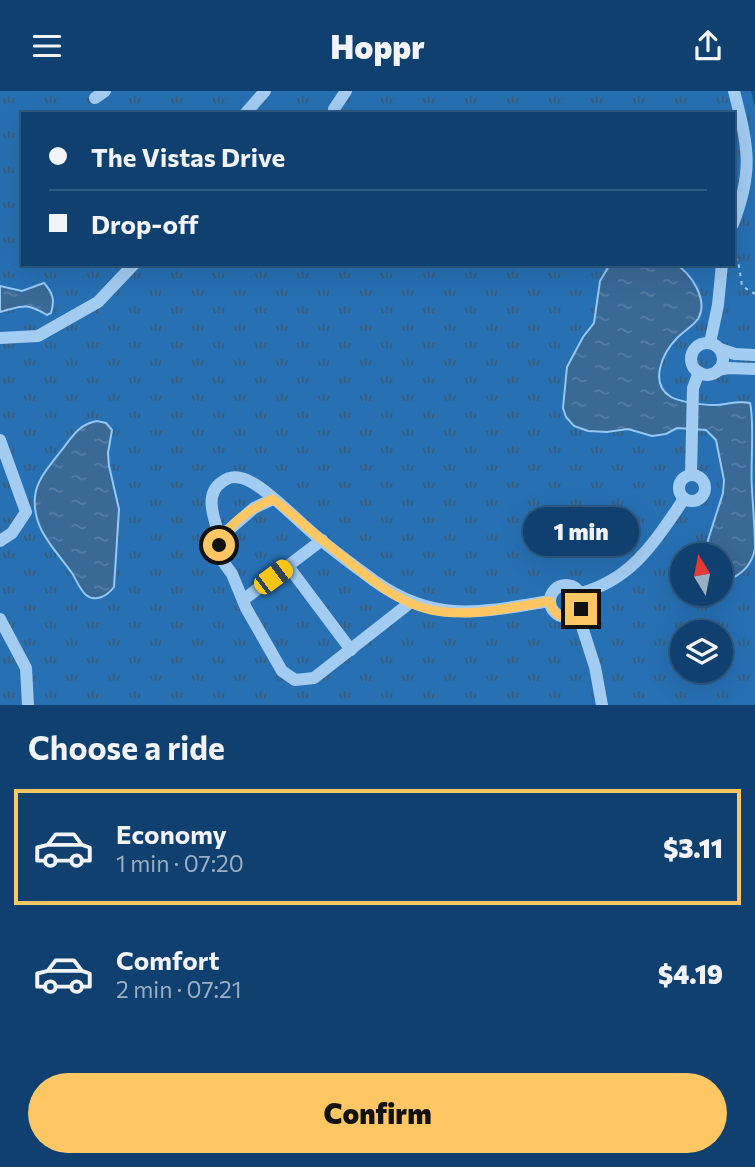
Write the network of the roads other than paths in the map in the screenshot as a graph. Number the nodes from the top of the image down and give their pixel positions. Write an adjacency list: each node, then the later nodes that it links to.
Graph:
1 (265, 91): 5 (street)
2 (346, 91): 4 (street)
3 (734, 91): 6 (street)
4 (334, 109)
5 (247, 112)
6 (735, 219)
7 (132, 266): 9 (street)
8 (722, 266): 10 (street)
9 (0, 338)
10 (715, 346): 11 (street); 12 (street); 13 (street)
11 (754, 362): 12 (street)
12 (718, 370): 13 (street)
13 (698, 372): 15 (street)
14 (0, 440): 19 (street)
15 (691, 474): 17 (street); 17 (street)
16 (272, 499): 18 (street); 20 (street); 20 (street)
17 (684, 499): 22 (street)
18 (322, 540): 21 (street); 25 (street)
19 (0, 541)
20 (221, 541): 23 (street)
21 (288, 566): 23 (street); 28 (street)
22 (580, 593): 24 (street); 26 (street)
23 (243, 600): 28 (street)
24 (550, 601): 25 (street); 26 (street)
25 (411, 602): 28 (street)
26 (578, 614): 30 (street)
27 (0, 619): 29 (street)
28 (351, 650)
29 (28, 705)
30 (602, 705)

